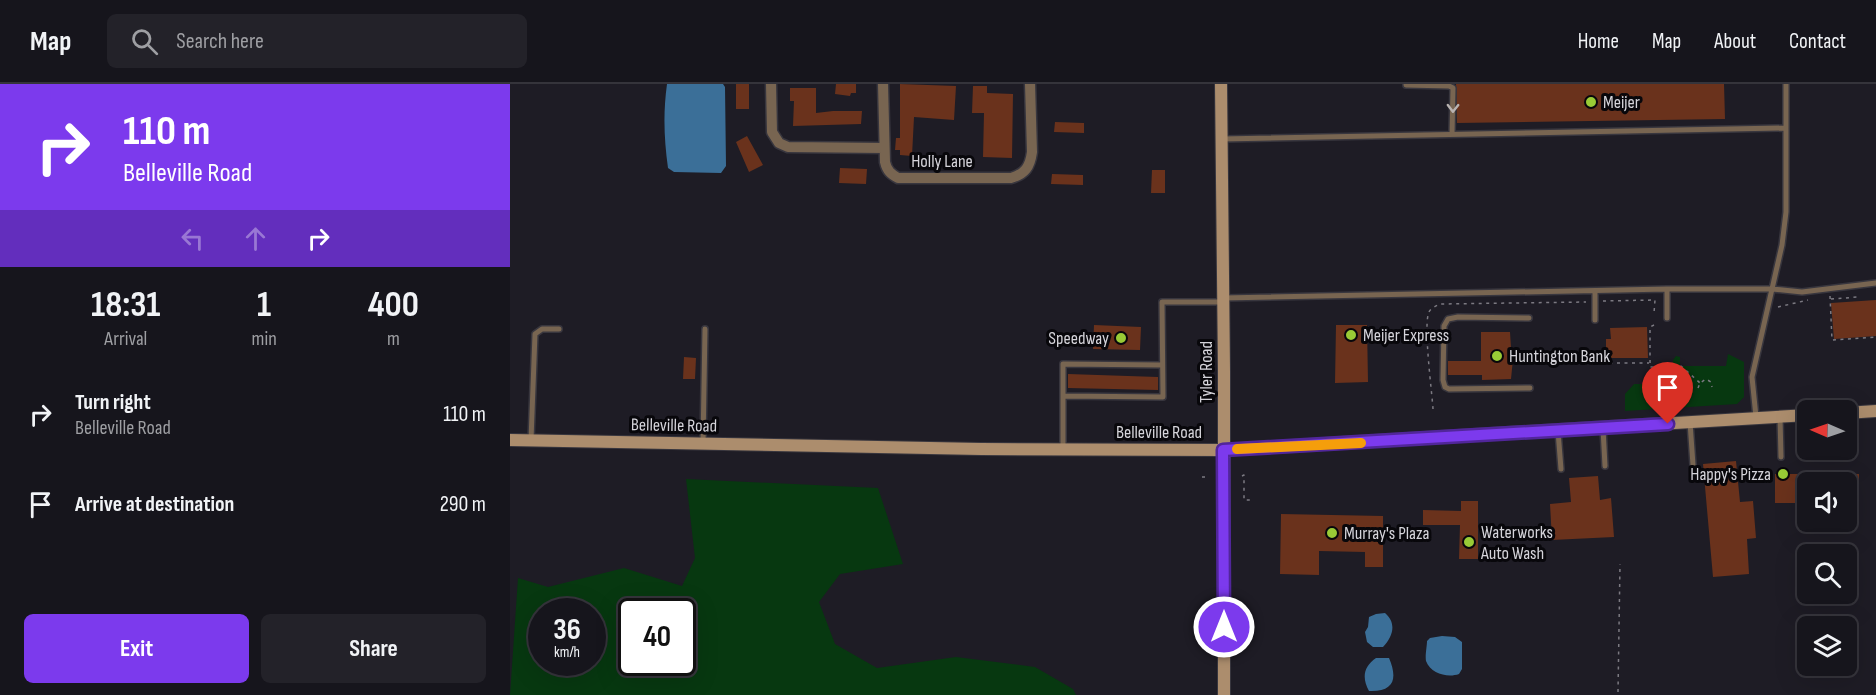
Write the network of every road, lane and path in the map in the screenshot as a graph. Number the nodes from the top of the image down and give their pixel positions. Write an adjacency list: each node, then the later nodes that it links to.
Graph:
1 (771, 84): 10 (street, Holly Lane)
2 (883, 84): 10 (street)
3 (1030, 84): 10 (street, Holly Lane)
4 (1221, 84): 9 (main road, Tyler Road)
5 (1786, 84): 7 (lane)
6 (1406, 85): 8 (lane, one-way to 8)
7 (1786, 128): 8 (lane); 13 (lane)
8 (1452, 134): 9 (lane)
9 (1222, 139): 18 (main road, Tyler Road)
10 (884, 148)
11 (1876, 283): 13 (lane)
12 (1667, 289): 13 (lane); 14 (lane); 24 (lane)
13 (1772, 289): 44 (lane)
14 (1595, 291): 18 (lane); 25 (lane)
15 (1830, 294): 17 (path)
16 (1858, 297): 17 (path)
17 (1830, 299): 29 (path)
18 (1223, 300): 32 (lane); 52 (main road, Tyler Road)
19 (1656, 300): 22 (path)
20 (1808, 300): 21 (path)
21 (1779, 307)
22 (1654, 313)
23 (1529, 318): 37 (lane)
24 (1667, 318)
25 (1595, 320)
26 (1654, 325): 31 (path)
27 (559, 329): 49 (lane)
28 (705, 329): 50 (lane)
29 (1876, 337)
30 (1602, 363): 31 (path)
31 (1650, 363): 34 (path)
32 (1162, 365): 39 (lane); 39 (lane)
33 (1673, 366): 35 (path)
34 (1661, 367)
35 (1700, 382): 36 (path); 38 (path)
36 (1712, 387)
37 (1530, 388)
38 (1698, 388)
39 (1063, 396): 51 (lane)
40 (1876, 411): 41 (main road)
41 (1857, 412)
42 (1797, 416): 43 (main road, Belleville Road)
43 (1780, 417): 44 (main road, Belleville Road); 53 (lane)
44 (1756, 418): 45 (main road, Belleville Road)
45 (1690, 422): 46 (main road, Belleville Road); 54 (lane)
46 (1603, 428): 47 (main road, Belleville Road); 55 (lane)
47 (1558, 431): 52 (main road, Belleville Road); 56 (lane)
48 (510, 440): 49 (main road, Belleville Road)
49 (531, 440): 50 (main road, Belleville Road)
50 (703, 444): 51 (main road, Belleville Road)
51 (1063, 449): 52 (main road, Belleville Road)
52 (1223, 450): 63 (main road, Tyler Road)
53 (1781, 457)
54 (1693, 465)
55 (1605, 466)
56 (1561, 469)
57 (1242, 476): 60 (path)
58 (1202, 477): 59 (path)
59 (1209, 477)
60 (1251, 501)
61 (1620, 564): 62 (path)
62 (1618, 692)
63 (1224, 695)

